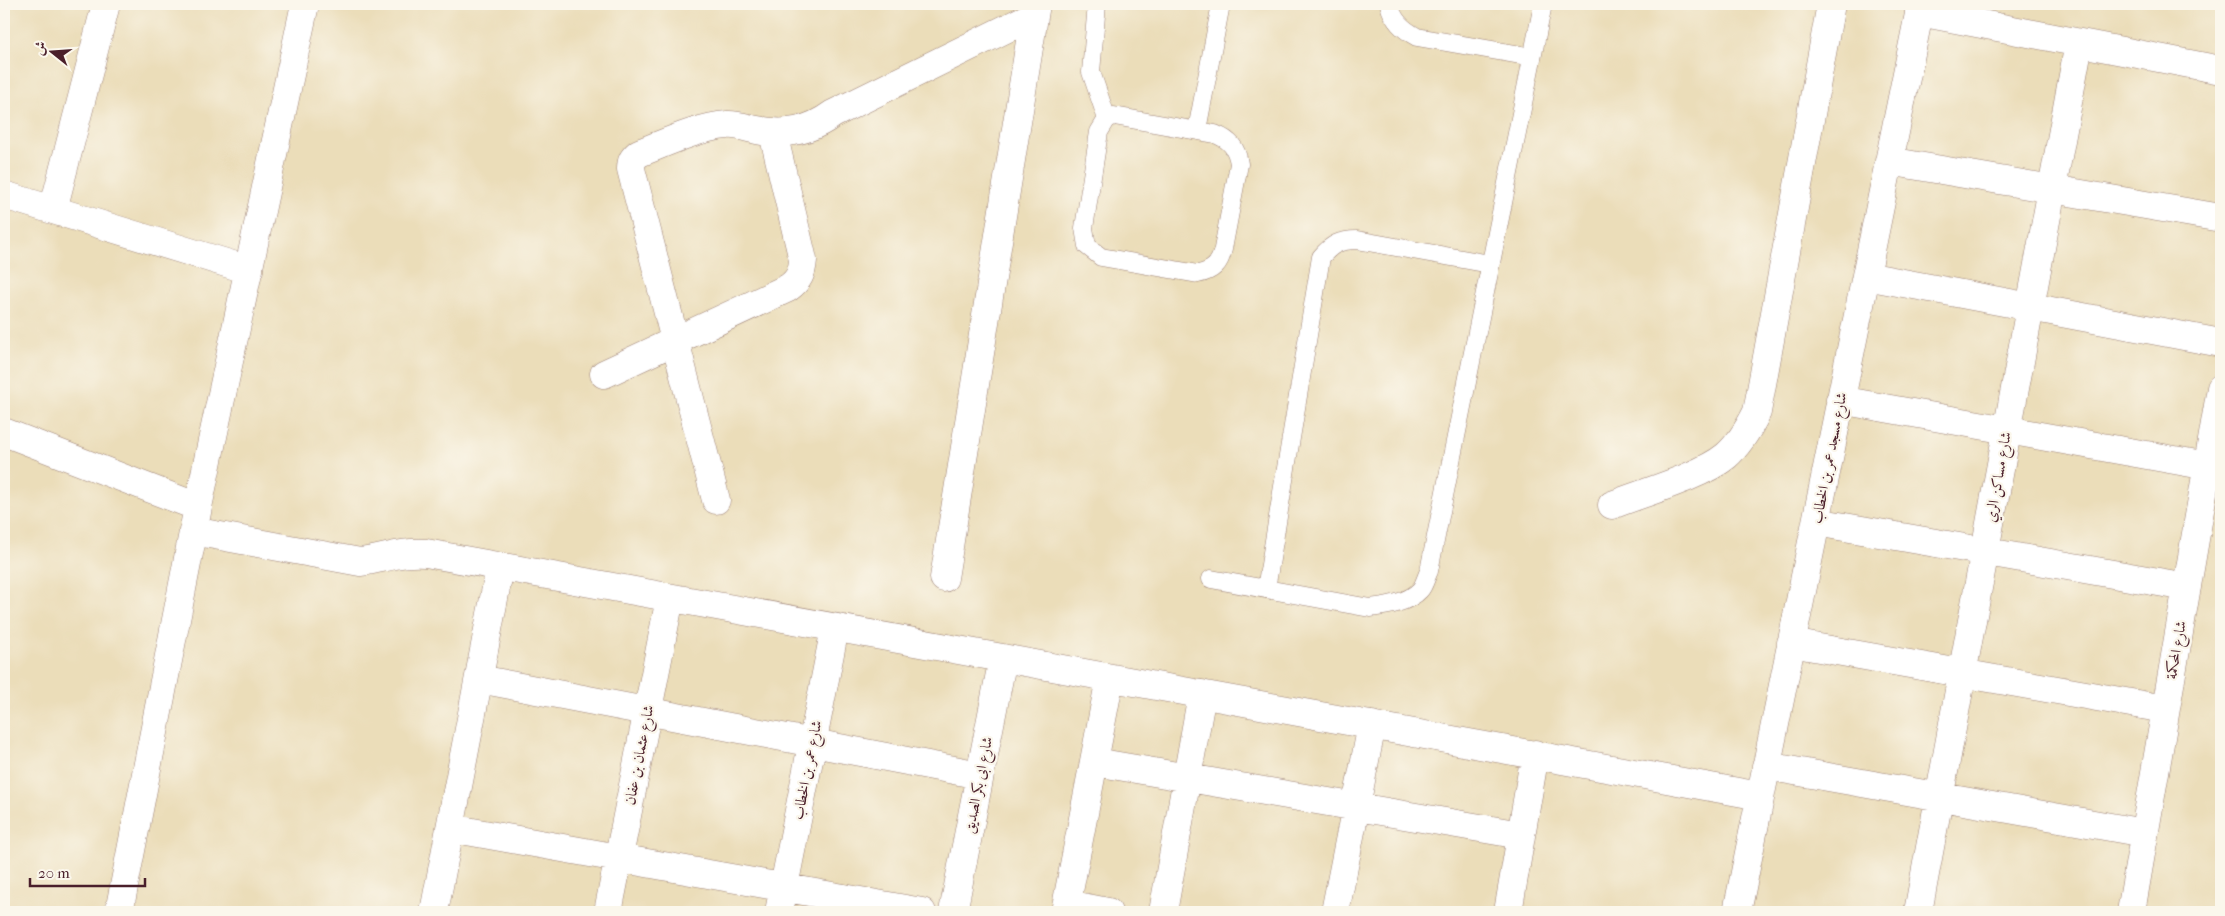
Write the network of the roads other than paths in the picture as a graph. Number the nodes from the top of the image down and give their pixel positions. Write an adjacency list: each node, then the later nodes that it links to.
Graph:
1 (106, 4): 19 (street)
2 (305, 4): 22 (street)
3 (1097, 4): 13 (lane)
4 (1221, 4): 14 (lane)
5 (1388, 4): 11 (lane)
6 (1543, 4): 11 (lane)
7 (1831, 4): 34 (street)
8 (1920, 8): 10 (street); 16 (street, شارع مسجد عمر بن الخطاب)
9 (1035, 9): 15 (street); 39 (street)
10 (2080, 43): 12 (street); 17 (street, شارع مساكن الري)
11 (1532, 58): 21 (lane)
12 (2221, 70)
13 (1107, 119): 14 (lane); 14 (lane)
14 (1197, 130)
15 (773, 133): 25 (street); 25 (street)
16 (1889, 161): 17 (street); 23 (street, شارع مسجد عمر بن الخطاب)
17 (2052, 189): 20 (street); 24 (street, شارع مساكن الري)
18 (4, 195): 19 (street)
19 (53, 210): 22 (street)
20 (2221, 218)
21 (1490, 264): 42 (lane); 42 (lane)
22 (249, 270): 35 (street)
23 (1866, 276): 24 (street); 29 (street, شارع مسجد عمر بن الخطاب)
24 (2030, 308): 26 (street); 30 (street, شارع مساكن الري)
25 (675, 341): 27 (street); 33 (street)
26 (2221, 343)
27 (604, 374)
28 (2221, 388): 32 (street, شارع المحكمة)
29 (1840, 400): 30 (street); 36 (street, شارع مسجد عمر بن الخطاب)
30 (2007, 430): 32 (street); 37 (street, شارع مساكن الري)
31 (4, 432): 35 (street)
32 (2208, 466): 41 (street, شارع المحكمة)
33 (716, 500)
34 (1612, 505)
35 (195, 519): 38 (street); 69 (street)
36 (1816, 522): 37 (street); 45 (street, شارع مسجد عمر بن الخطاب)
37 (1985, 552): 41 (street); 47 (street, شارع مساكن الري)
38 (500, 567): 43 (street); 49 (street)
39 (944, 578)
40 (1211, 580): 42 (lane)
41 (2187, 588): 51 (street, شارع المحكمة)
42 (1266, 589)
43 (670, 598): 44 (street); 52 (street, شارع عثمان بن عفان)
44 (835, 628): 46 (street); 54 (street, شارع عمر بن الخطاب)
45 (1791, 643): 47 (street); 57 (street, شارع مسجد عمر بن الخطاب)
46 (1003, 658): 48 (street); 58 (street, شارع ابى بكر الصديق)
47 (1962, 674): 51 (street); 61 (street, شارع مساكن الري)
48 (1110, 678): 50 (street); 56 (street)
49 (479, 679): 52 (street); 63 (street)
50 (1202, 694): 53 (street); 59 (street)
51 (2165, 709): 64 (street, شارع المحكمة)
52 (648, 711): 54 (street); 66 (street, شارع عثمان بن عفان)
53 (1372, 725): 55 (street); 62 (street)
54 (812, 742): 58 (street); 67 (street, شارع عمر بن الخطاب)
55 (1535, 754): 60 (street); 65 (street)
56 (1095, 762): 59 (street); 68 (street)
57 (1766, 766): 60 (street, شارع مسجد عمر بن الخطاب); 61 (street)
58 (980, 775): 73 (street, شارع ابى بكر الصديق)
59 (1187, 778): 62 (street); 75 (street)
60 (1760, 796): 78 (street, شارع مسجد عمر بن الخطاب)
61 (1939, 797): 64 (street); 79 (street, شارع مساكن الري)
62 (1356, 807): 65 (street); 76 (street)
63 (450, 828): 66 (street); 70 (street)
64 (2144, 833): 80 (street, شارع المحكمة)
65 (1521, 835): 77 (street)
66 (618, 858): 67 (street); 71 (street, شارع عثمان بن عفان)
67 (782, 900): 72 (street)
68 (1066, 908): 74 (street)
69 (119, 912)
70 (434, 912)
71 (608, 912)
72 (922, 912)
73 (953, 912)
74 (1108, 912)
75 (1163, 912)
76 (1335, 912)
77 (1508, 912)
78 (1737, 912)
79 (1918, 912)
80 (2131, 912)

